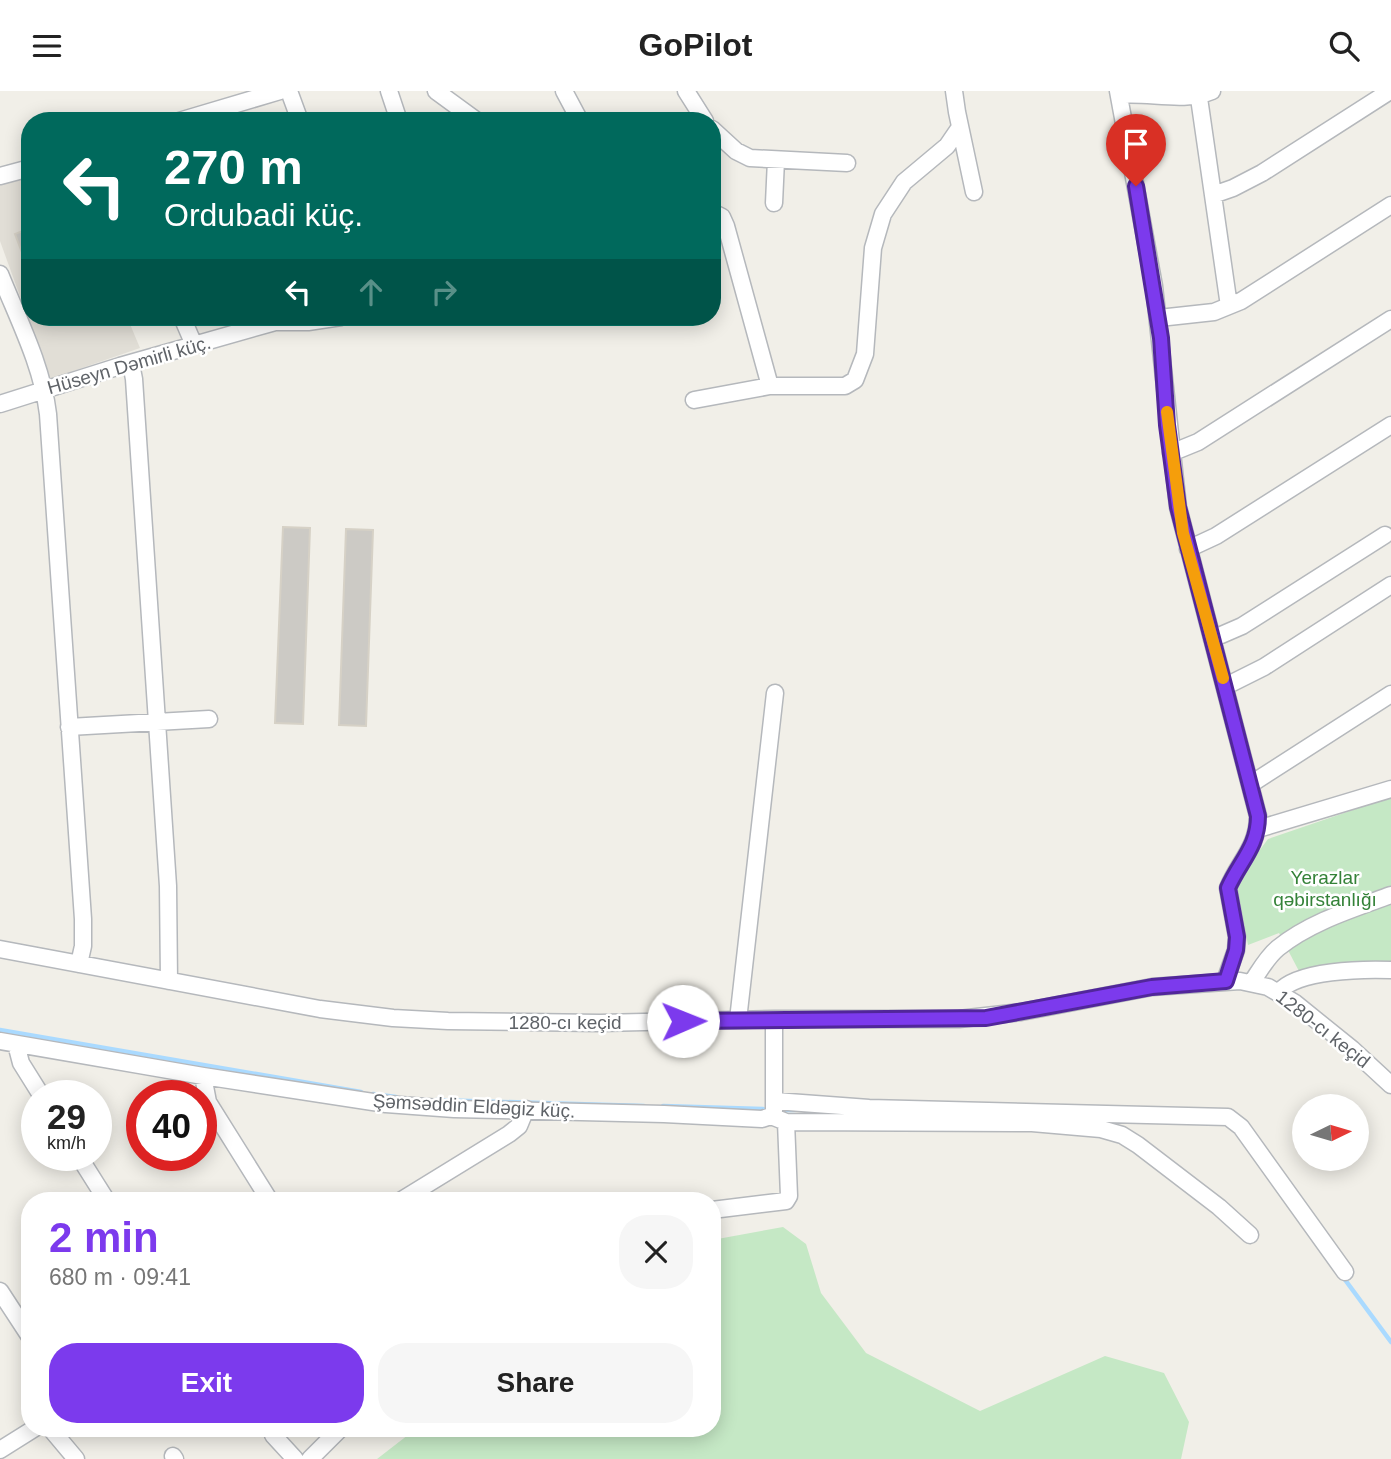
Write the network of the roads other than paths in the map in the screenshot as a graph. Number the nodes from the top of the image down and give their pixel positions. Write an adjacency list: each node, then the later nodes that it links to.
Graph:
1 (281, 91): 11 (street)
2 (289, 91): 12 (street)
3 (388, 91): 13 (street)
4 (436, 91): 14 (street)
5 (564, 91): 15 (street)
6 (686, 91): 16 (street)
7 (954, 91): 17 (street)
8 (1390, 91): 24 (street)
9 (1119, 93): 10 (street); 30 (street)
10 (1203, 93): 24 (street)
11 (213, 112)
12 (297, 112)
13 (396, 112)
14 (465, 112)
15 (575, 112)
16 (699, 112)
17 (960, 127): 23 (street); 38 (street)
18 (721, 137): 19 (street)
19 (776, 160): 20 (street); 25 (street)
20 (847, 163)
21 (21, 170): 22 (street)
22 (0, 176)
23 (974, 192)
24 (1213, 195): 29 (street)
25 (774, 203)
26 (1391, 205): 29 (street)
27 (721, 216): 38 (street)
28 (0, 274): 33 (street)
29 (1229, 306): 30 (street)
30 (1158, 318): 43 (street)
31 (1391, 319): 43 (street)
32 (21, 326): 39 (street)
33 (21, 326)
34 (186, 326): 36 (street)
35 (253, 326): 36 (street, Hüseyn Dəmirli küç.)
36 (194, 345): 37 (street, Hüseyn Dəmirli küç.)
37 (131, 364): 39 (street, Hüseyn Dəmirli küç.); 52 (street)
38 (770, 386): 40 (street)
39 (44, 389): 41 (street, Hüseyn Dəmirli küç.); 53 (street)
40 (694, 400)
41 (0, 404)
42 (1391, 425): 45 (street)
43 (1171, 453): 45 (street)
44 (1385, 535): 47 (street)
45 (1188, 549): 47 (street)
46 (1391, 585): 48 (street)
47 (1213, 639): 48 (street)
48 (1226, 686): 54 (street)
49 (775, 693): 66 (street)
50 (1391, 694): 54 (street)
51 (209, 719): 52 (street)
52 (158, 723): 53 (street); 61 (street)
53 (69, 727): 59 (street)
54 (1251, 784): 56 (street)
55 (1391, 789): 56 (street)
56 (1258, 829): 62 (street)
57 (1391, 895): 63 (street)
58 (0, 949): 59 (street, 1280-cı keçid)
59 (79, 964): 61 (street, 1280-cı keçid)
60 (1391, 971): 64 (street)
61 (169, 981): 66 (street, 1280-cı keçid)
62 (1226, 981): 63 (street, 1280-cı keçid); 65 (street, 1280-cı keçid)
63 (1252, 982): 64 (street, 1280-cı keçid)
64 (1279, 992): 70 (street, 1280-cı keçid)
65 (774, 1019): 66 (street, 1280-cı keçid); 72 (street)
66 (738, 1020)
67 (8, 1043): 68 (street, Şəmsəddin Eldəgiz küç.); 69 (street)
68 (203, 1076): 71 (street, Şəmsəddin Eldəgiz küç.); 75 (street)
69 (32, 1080)
70 (1391, 1085)
71 (526, 1109): 72 (street, Şəmsəddin Eldəgiz küç.); 76 (street)
72 (777, 1113): 77 (street); 78 (street); 79 (street)
73 (88, 1171): 74 (street)
74 (101, 1192)
75 (264, 1192)
76 (415, 1192)
77 (721, 1209)
78 (1250, 1235)
79 (1345, 1272)
80 (0, 1291): 81 (street)
81 (21, 1322)
82 (21, 1437): 86 (street)
83 (58, 1437): 87 (street)
84 (275, 1437): 88 (street)
85 (332, 1437): 89 (street)
86 (0, 1450)
87 (76, 1459)
88 (295, 1459)
89 (310, 1459)

